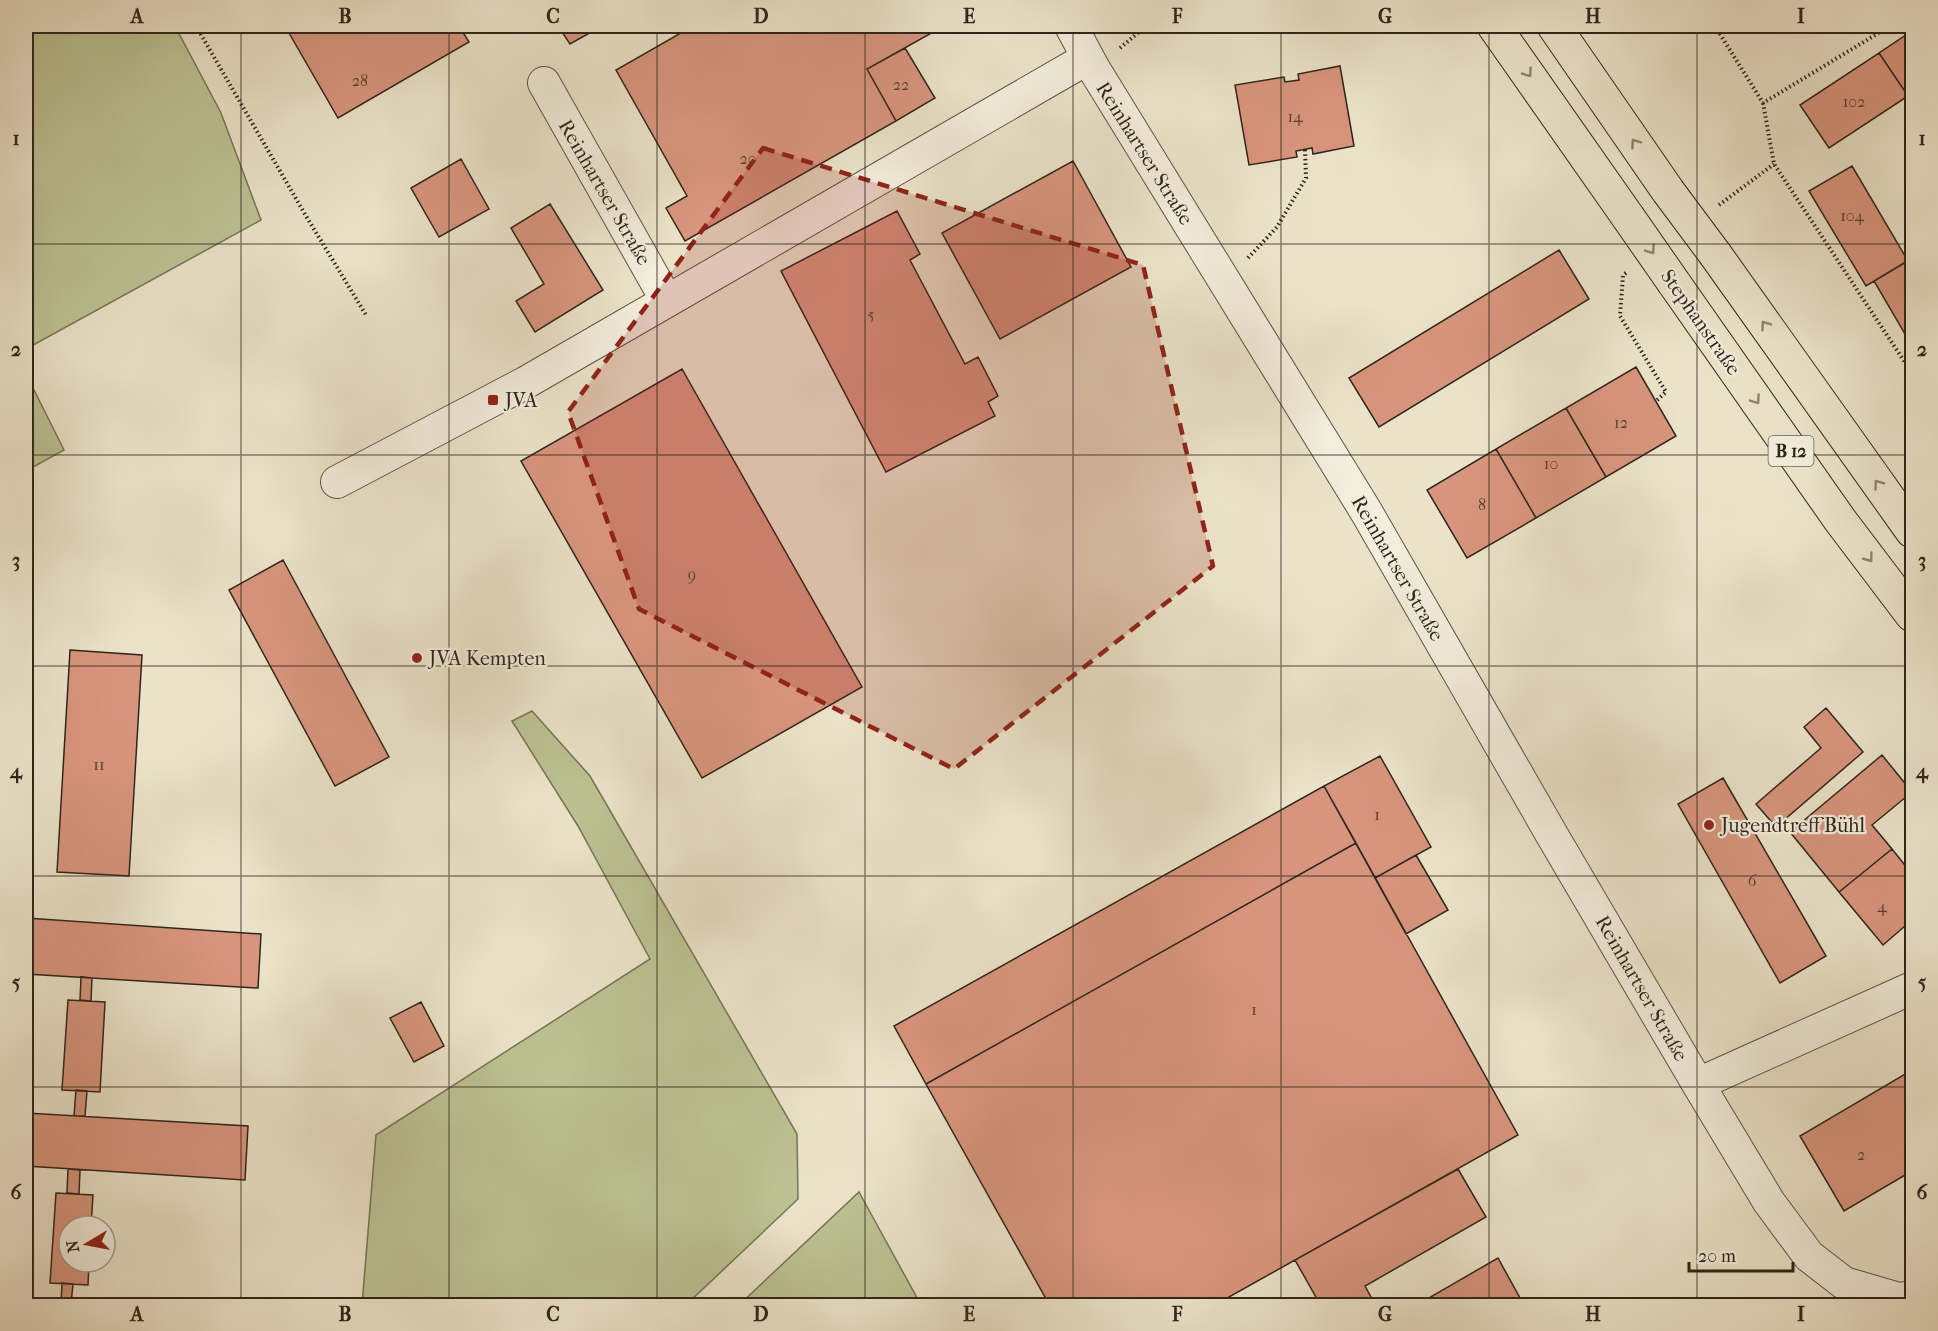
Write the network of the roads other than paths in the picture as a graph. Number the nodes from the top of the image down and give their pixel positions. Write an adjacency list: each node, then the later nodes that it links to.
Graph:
1 (1071, 26): 4 (street, Reinhartser Straße)
2 (1494, 26): 9 (main road, Stephanstraße / B 12, one-way to 9, bridge)
3 (1554, 26): 8 (main road, B 12, one-way to 3, bridge)
4 (1088, 58): 6 (street, Reinhartser Straße); 11 (street, Reinhartser Straße)
5 (544, 83): 6 (street, Reinhartser Straße)
6 (667, 301): 7 (street, Reinhartser Straße)
7 (337, 482)
8 (1912, 531)
9 (1912, 615)
10 (1912, 988): 11 (street, Reinhartser Straße)
11 (1698, 1084): 12 (street, Reinhartser Straße)
12 (1912, 1297)

